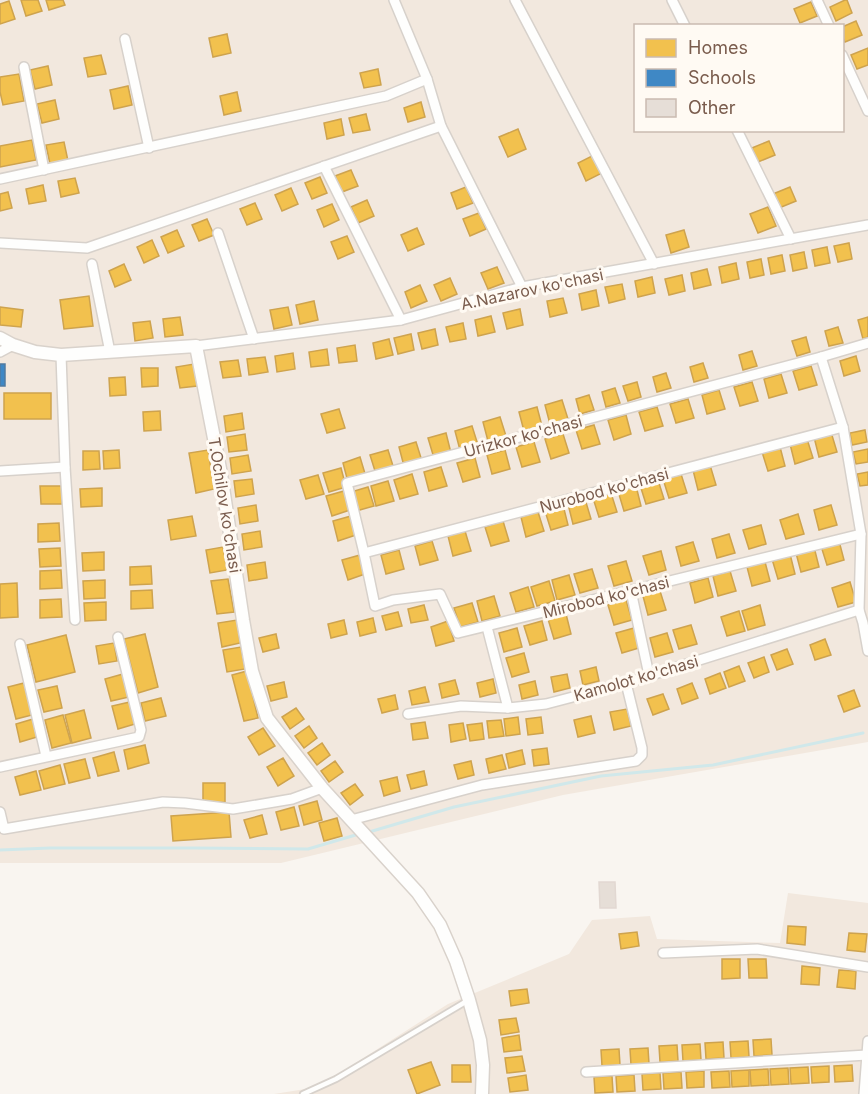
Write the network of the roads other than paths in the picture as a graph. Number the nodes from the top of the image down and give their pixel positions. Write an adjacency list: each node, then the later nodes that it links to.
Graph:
1 (394, 0): 10 (street)
2 (515, 0): 23 (street)
3 (672, 0): 5 (street)
4 (817, 0): 6 (street)
5 (684, 24)
6 (828, 24)
7 (125, 39): 14 (street)
8 (844, 57): 11 (street)
9 (24, 67): 16 (street)
10 (427, 79): 12 (street); 14 (street)
11 (868, 111)
12 (441, 126): 15 (street); 24 (street)
13 (738, 132): 20 (street)
14 (149, 148): 16 (street)
15 (324, 166): 21 (street); 25 (street)
16 (44, 170): 17 (street)
17 (0, 179)
18 (868, 225): 20 (street, A.Nazarov ko'chasi)
19 (218, 233): 27 (street)
20 (791, 239): 23 (street, A.Nazarov ko'chasi)
21 (0, 243)
22 (92, 264): 32 (street)
23 (654, 264): 24 (street, A.Nazarov ko'chasi)
24 (522, 287): 25 (street, A.Nazarov ko'chasi)
25 (401, 320): 27 (street, A.Nazarov ko'chasi)
26 (0, 338): 29 (main road)
27 (254, 339): 30 (street, A.Nazarov ko'chasi)
28 (868, 344): 34 (street)
29 (13, 345): 31 (street); 33 (main road)
30 (196, 346): 32 (main road); 55 (main road, T.Ochilov ko'chasi)
31 (0, 352)
32 (110, 352): 33 (main road)
33 (61, 355): 36 (street)
34 (821, 357): 35 (street); 39 (street, Urizkor ko'chasi)
35 (843, 427): 38 (street); 39 (street, Nurobod ko'chasi)
36 (64, 467): 37 (street); 43 (street)
37 (0, 471)
38 (861, 534): 40 (street, Mirobod ko'chasi); 42 (street)
39 (364, 553): 41 (street, Urizkor ko'chasi)
40 (631, 591): 45 (street, Mirobod ko'chasi); 49 (street)
41 (375, 606): 45 (street, Mirobod ko'chasi)
42 (859, 610): 44 (street); 49 (street, Kamolot ko'chasi)
43 (75, 620)
44 (866, 623): 48 (street)
45 (487, 627): 51 (street)
46 (118, 637): 53 (street)
47 (20, 644): 53 (street)
48 (868, 651)
49 (649, 675): 50 (street, Kamolot ko'chasi)
50 (626, 683): 51 (street, Kamolot ko'chasi); 57 (street)
51 (508, 708): 52 (street, Kamolot ko'chasi)
52 (408, 714)
53 (46, 756): 54 (street)
54 (0, 767)
55 (322, 788): 56 (street); 57 (main road, T.Ochilov ko'chasi)
56 (0, 812)
57 (355, 824): 60 (main road, T.Ochilov ko'chasi)
58 (663, 953): 59 (street)
59 (868, 967)
60 (469, 1000): 64 (lane); 65 (main road, T.Ochilov ko'chasi)
61 (868, 1041): 62 (street)
62 (867, 1054): 63 (street); 66 (street)
63 (586, 1072)
64 (303, 1094)
65 (482, 1094)
66 (864, 1094)

